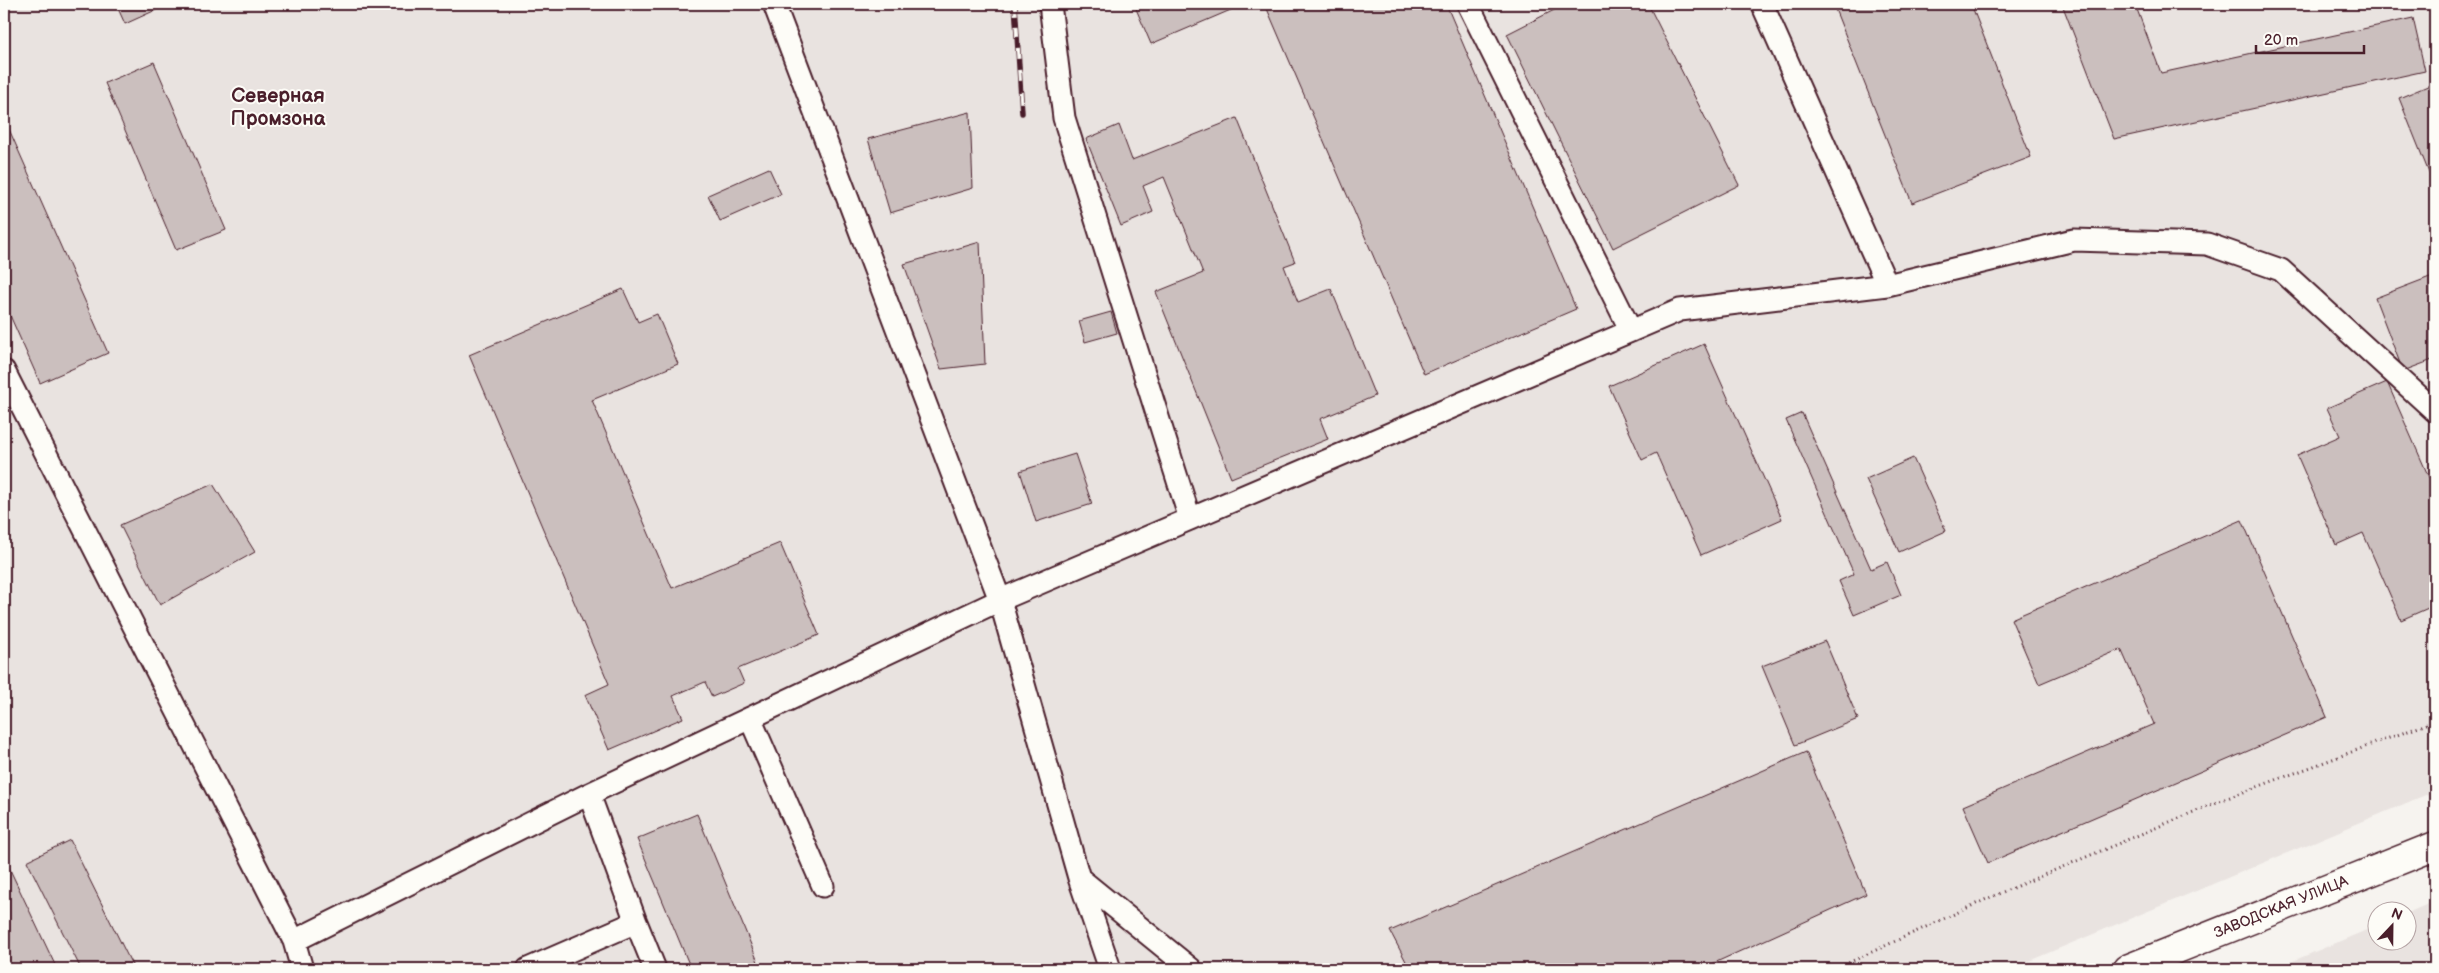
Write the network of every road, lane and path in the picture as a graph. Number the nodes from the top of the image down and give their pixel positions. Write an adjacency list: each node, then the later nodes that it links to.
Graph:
1 (774, 4): 10 (lane)
2 (1050, 4): 9 (lane)
3 (1468, 4): 6 (lane)
4 (1762, 4): 5 (lane)
5 (1887, 285): 6 (lane); 8 (lane)
6 (1631, 331): 9 (lane)
7 (4, 370): 18 (lane)
8 (2435, 411)
9 (1190, 519): 10 (lane)
10 (1000, 600): 11 (lane); 15 (lane)
11 (750, 718): 13 (lane); 16 (lane)
12 (2435, 721): 24 (path)
13 (589, 794): 17 (lane); 18 (lane)
14 (2435, 846): 25 (main road, ЗАВОДСКАЯ УЛИЦА)
15 (1079, 878): 22 (lane); 23 (lane)
16 (823, 886)
17 (636, 922): 20 (lane); 21 (lane)
18 (294, 941): 19 (lane)
19 (302, 969)
20 (528, 969)
21 (655, 969)
22 (1110, 969)
23 (1191, 969)
24 (1835, 969)
25 (2127, 969)

